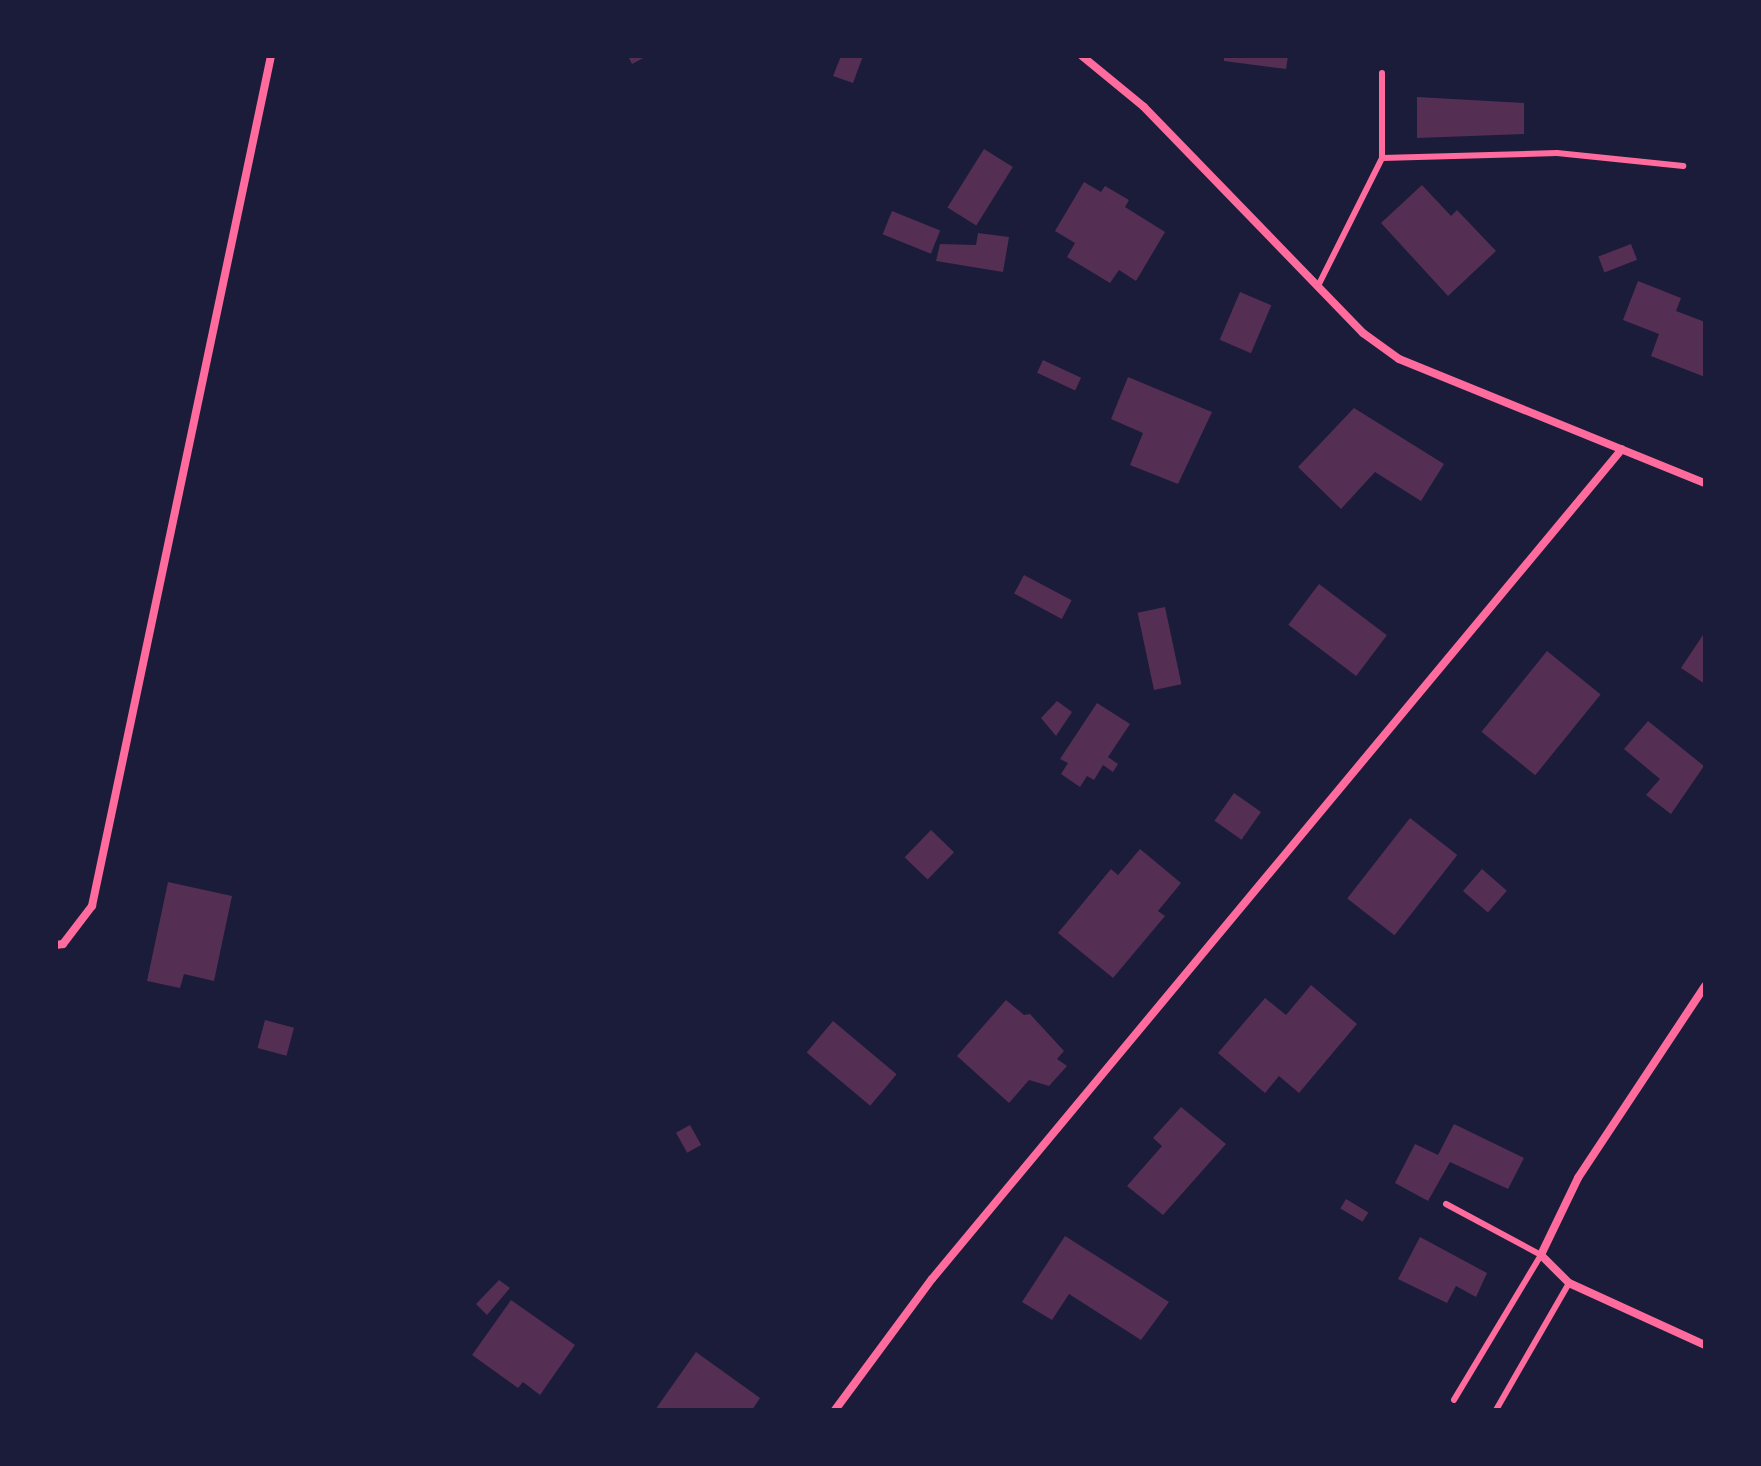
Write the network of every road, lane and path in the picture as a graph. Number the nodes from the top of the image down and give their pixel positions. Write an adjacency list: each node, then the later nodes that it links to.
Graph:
1 (271, 56): 9 (street)
2 (1082, 56): 6 (street)
3 (1382, 73): 4 (lane)
4 (1382, 158): 5 (lane); 6 (lane)
5 (1683, 166)
6 (1318, 286): 7 (street)
7 (1622, 449): 8 (street); 16 (street)
8 (1705, 483)
9 (56, 945)
10 (1705, 986): 12 (street)
11 (1446, 1204): 12 (lane)
12 (1541, 1255): 13 (street); 15 (lane)
13 (1569, 1283): 14 (street); 17 (lane)
14 (1705, 1345)
15 (1454, 1400)
16 (835, 1410)
17 (1496, 1410)

